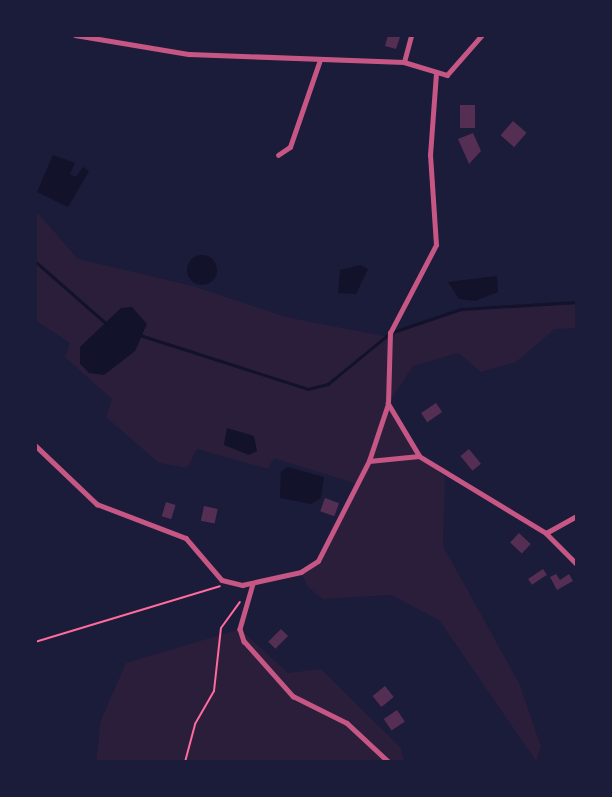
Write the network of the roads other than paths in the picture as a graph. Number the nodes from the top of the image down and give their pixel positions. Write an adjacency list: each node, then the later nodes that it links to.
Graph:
1 (75, 35): 4 (street)
2 (411, 35): 5 (street)
3 (482, 35): 6 (street)
4 (320, 60): 5 (street); 7 (street)
5 (404, 62): 6 (street)
6 (436, 74): 8 (street)
7 (278, 155)
8 (388, 404): 10 (street); 11 (street)
9 (35, 445): 15 (street)
10 (419, 456): 11 (street); 13 (street)
11 (369, 461): 15 (street)
12 (577, 516): 13 (street)
13 (546, 533): 14 (street)
14 (577, 564)
15 (253, 583): 16 (street)
16 (389, 762)

